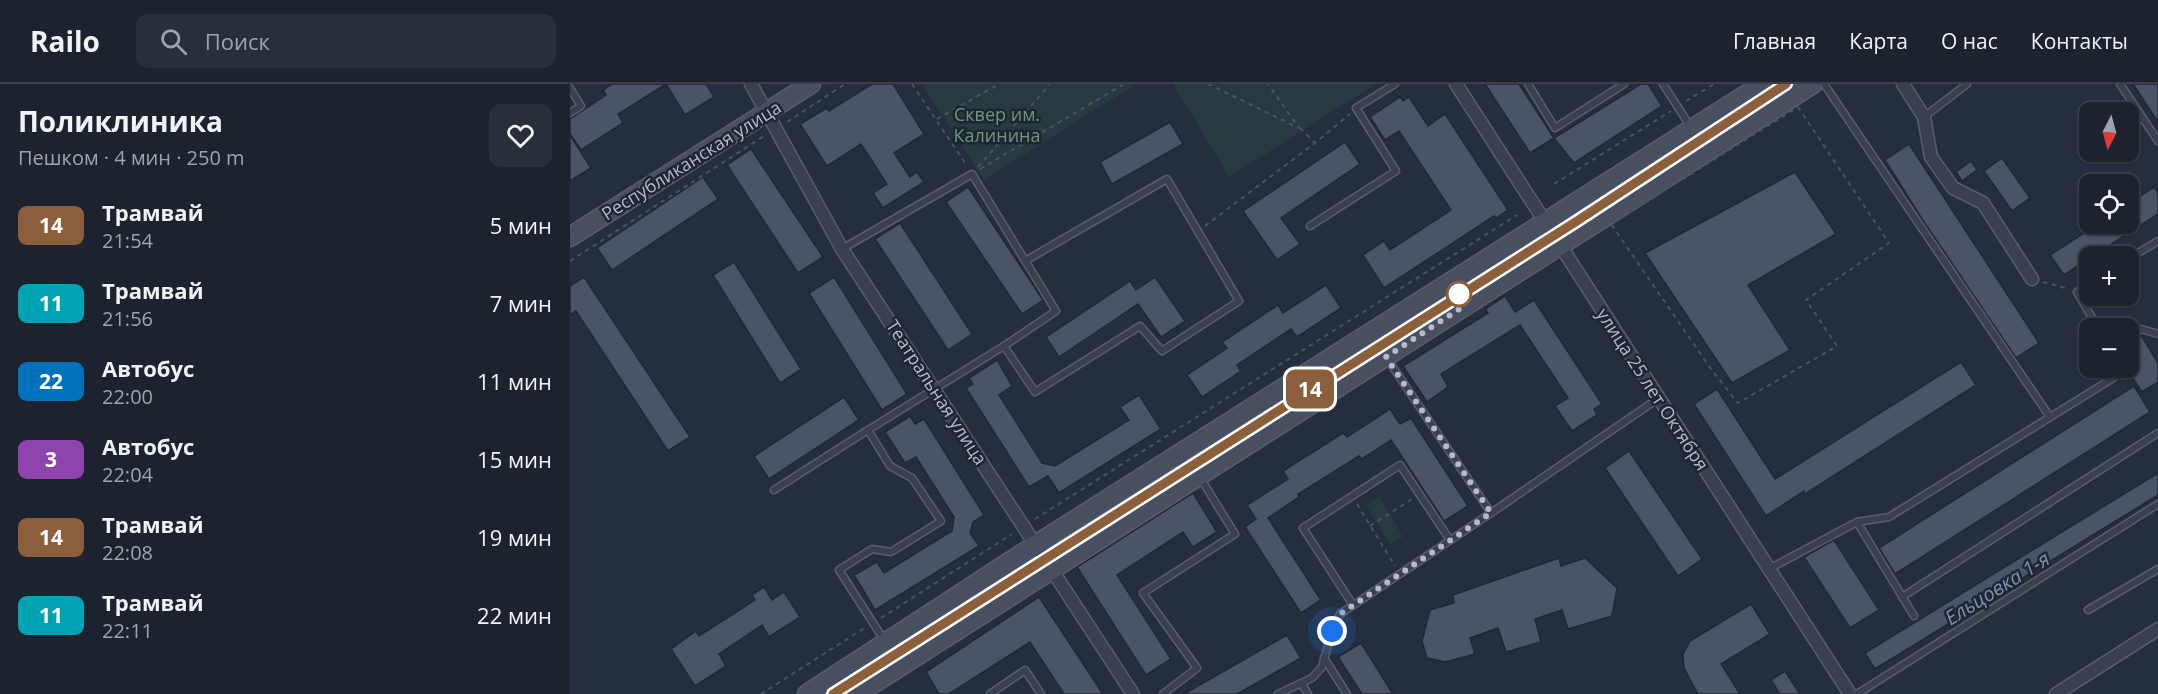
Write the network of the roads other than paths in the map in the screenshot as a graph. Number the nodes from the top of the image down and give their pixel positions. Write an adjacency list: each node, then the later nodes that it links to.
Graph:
1 (751, 84): 16 (street, Театральная улица)
2 (811, 84): 16 (main road, Республиканская улица)
3 (1395, 84): 21 (lane)
4 (1456, 84): 20 (street, улица 25 лет Октября)
5 (1528, 84): 6 (lane)
6 (1624, 84)
7 (1663, 84): 18 (lane)
8 (1763, 84): 18 (main road)
9 (1813, 84): 24 (main road)
10 (1824, 84): 36 (lane)
11 (1903, 84): 17 (street)
12 (1967, 84): 17 (lane)
13 (2120, 84): 19 (lane)
14 (570, 88): 15 (lane)
15 (570, 113)
16 (765, 113): 22 (main road, Республиканская улица); 25 (street, Театральная улица)
17 (1924, 117): 28 (street)
18 (1692, 129): 20 (main road)
19 (2158, 141)
20 (1545, 222): 24 (street, улица 25 лет Октября); 45 (main road)
21 (1310, 226)
22 (570, 237)
23 (2158, 241): 26 (lane)
24 (1559, 245): 32 (main road); 35 (street, улица 25 лет Октября)
25 (842, 249): 27 (lane); 34 (street, Театральная улица)
26 (2139, 252)
27 (1026, 261): 31 (lane); 31 (lane)
28 (2032, 279)
29 (2139, 330): 30 (lane)
30 (2158, 334)
31 (1004, 345): 34 (lane)
32 (1386, 357): 39 (main road); 42 (lane)
33 (2113, 378): 36 (lane)
34 (934, 390): 37 (lane); 45 (street, Театральная улица)
35 (1659, 398): 42 (lane); 47 (street, улица 25 лет Октября)
36 (2050, 417): 43 (lane)
37 (868, 430): 40 (lane); 54 (lane)
38 (2158, 433): 49 (lane)
39 (1199, 476): 46 (main road); 63 (lane)
40 (774, 490)
41 (2158, 504): 68 (lane)
42 (1491, 513): 44 (lane)
43 (1857, 522): 47 (lane); 49 (lane)
44 (1450, 540): 50 (lane); 50 (lane)
45 (1037, 544): 46 (street, Театральная улица); 54 (main road)
46 (1053, 569): 59 (main road); 62 (street, Театральная улица)
47 (1769, 569): 67 (street, улица 25 лет Октября)
48 (2158, 569): 51 (lane)
49 (1902, 597): 52 (lane)
50 (1353, 605): 55 (lane)
51 (2088, 610)
52 (1914, 616)
53 (2158, 629): 57 (street)
54 (886, 643): 58 (main road)
55 (1324, 658): 56 (lane); 66 (lane)
56 (1302, 684): 64 (lane); 65 (lane)
57 (2065, 692)
58 (807, 694)
59 (857, 694)
60 (990, 694): 61 (lane)
61 (1041, 694)
62 (1134, 694)
63 (1163, 694)
64 (1278, 694)
65 (1308, 694)
66 (1347, 694)
67 (1850, 694)
68 (1857, 694)

